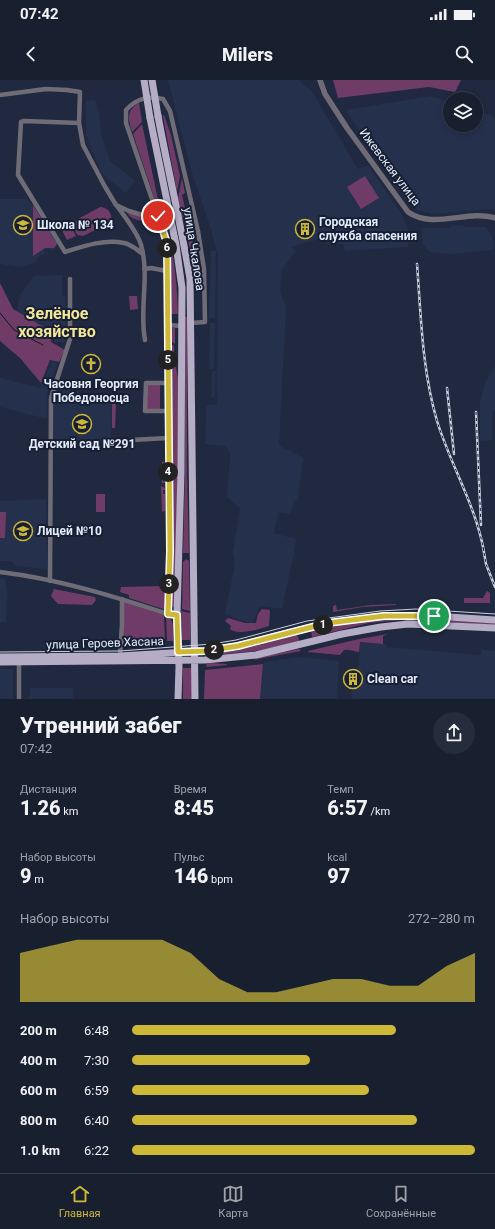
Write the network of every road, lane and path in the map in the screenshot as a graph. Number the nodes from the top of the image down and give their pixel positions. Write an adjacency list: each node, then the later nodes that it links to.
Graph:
1 (144, 80): 5 (main road, bridge)
2 (152, 80): 5 (main road, bridge)
3 (320, 80): 9 (street, Ижевская улица)
4 (0, 95): 6 (street)
5 (154, 117): 14 (main road, улица Чкалова); 16 (main road, улица Чкалова)
6 (79, 123): 7 (street); 10 (street)
7 (116, 205): 8 (street); 10 (street)
8 (158, 216): 12 (street); 14 (street)
9 (495, 218)
10 (143, 254): 11 (street)
11 (144, 269): 12 (street); 17 (street)
12 (167, 271): 15 (street)
13 (70, 279): 25 (street)
14 (191, 323): 23 (main road, улица Чкалова)
15 (167, 325): 16 (street); 18 (street)
16 (182, 326): 22 (main road, улица Чкалова)
17 (145, 340)
18 (168, 383): 19 (street); 19 (street)
19 (168, 411): 20 (street)
20 (168, 438): 21 (street); 27 (street)
21 (131, 440)
22 (179, 561): 23 (main road); 28 (main road, улица Чкалова)
23 (193, 561): 34 (main road, улица Чкалова)
24 (0, 572): 25 (street)
25 (50, 581): 26 (street)
26 (122, 599): 27 (street); 36 (street)
27 (168, 614): 28 (street)
28 (177, 615): 33 (main road, улица Чкалова)
29 (495, 620): 31 (main road, улица Героев Хасана)
30 (495, 628): 32 (main road, улица Героев Хасана)
31 (300, 630): 32 (main road); 34 (main road, улица Героев Хасана)
32 (303, 644): 39 (main road, улица Героев Хасана)
33 (178, 652): 34 (main road, улица Героев Хасана); 36 (main road, улица Героев Хасана); 38 (main road, улица Чкалова)
34 (194, 652): 39 (main road, улица Чкалова)
35 (0, 656): 37 (main road, улица Героев Хасана)
36 (120, 656): 37 (main road, улица Героев Хасана)
37 (19, 659): 38 (main road, улица Героев Хасана); 40 (main road, улица Героев Хасана); 41 (street)
38 (178, 660): 39 (main road, улица Героев Хасана); 42 (main road, улица Чкалова)
39 (194, 660): 43 (main road, улица Чкалова)
40 (0, 662)
41 (19, 699)
42 (178, 699)
43 (195, 699)

